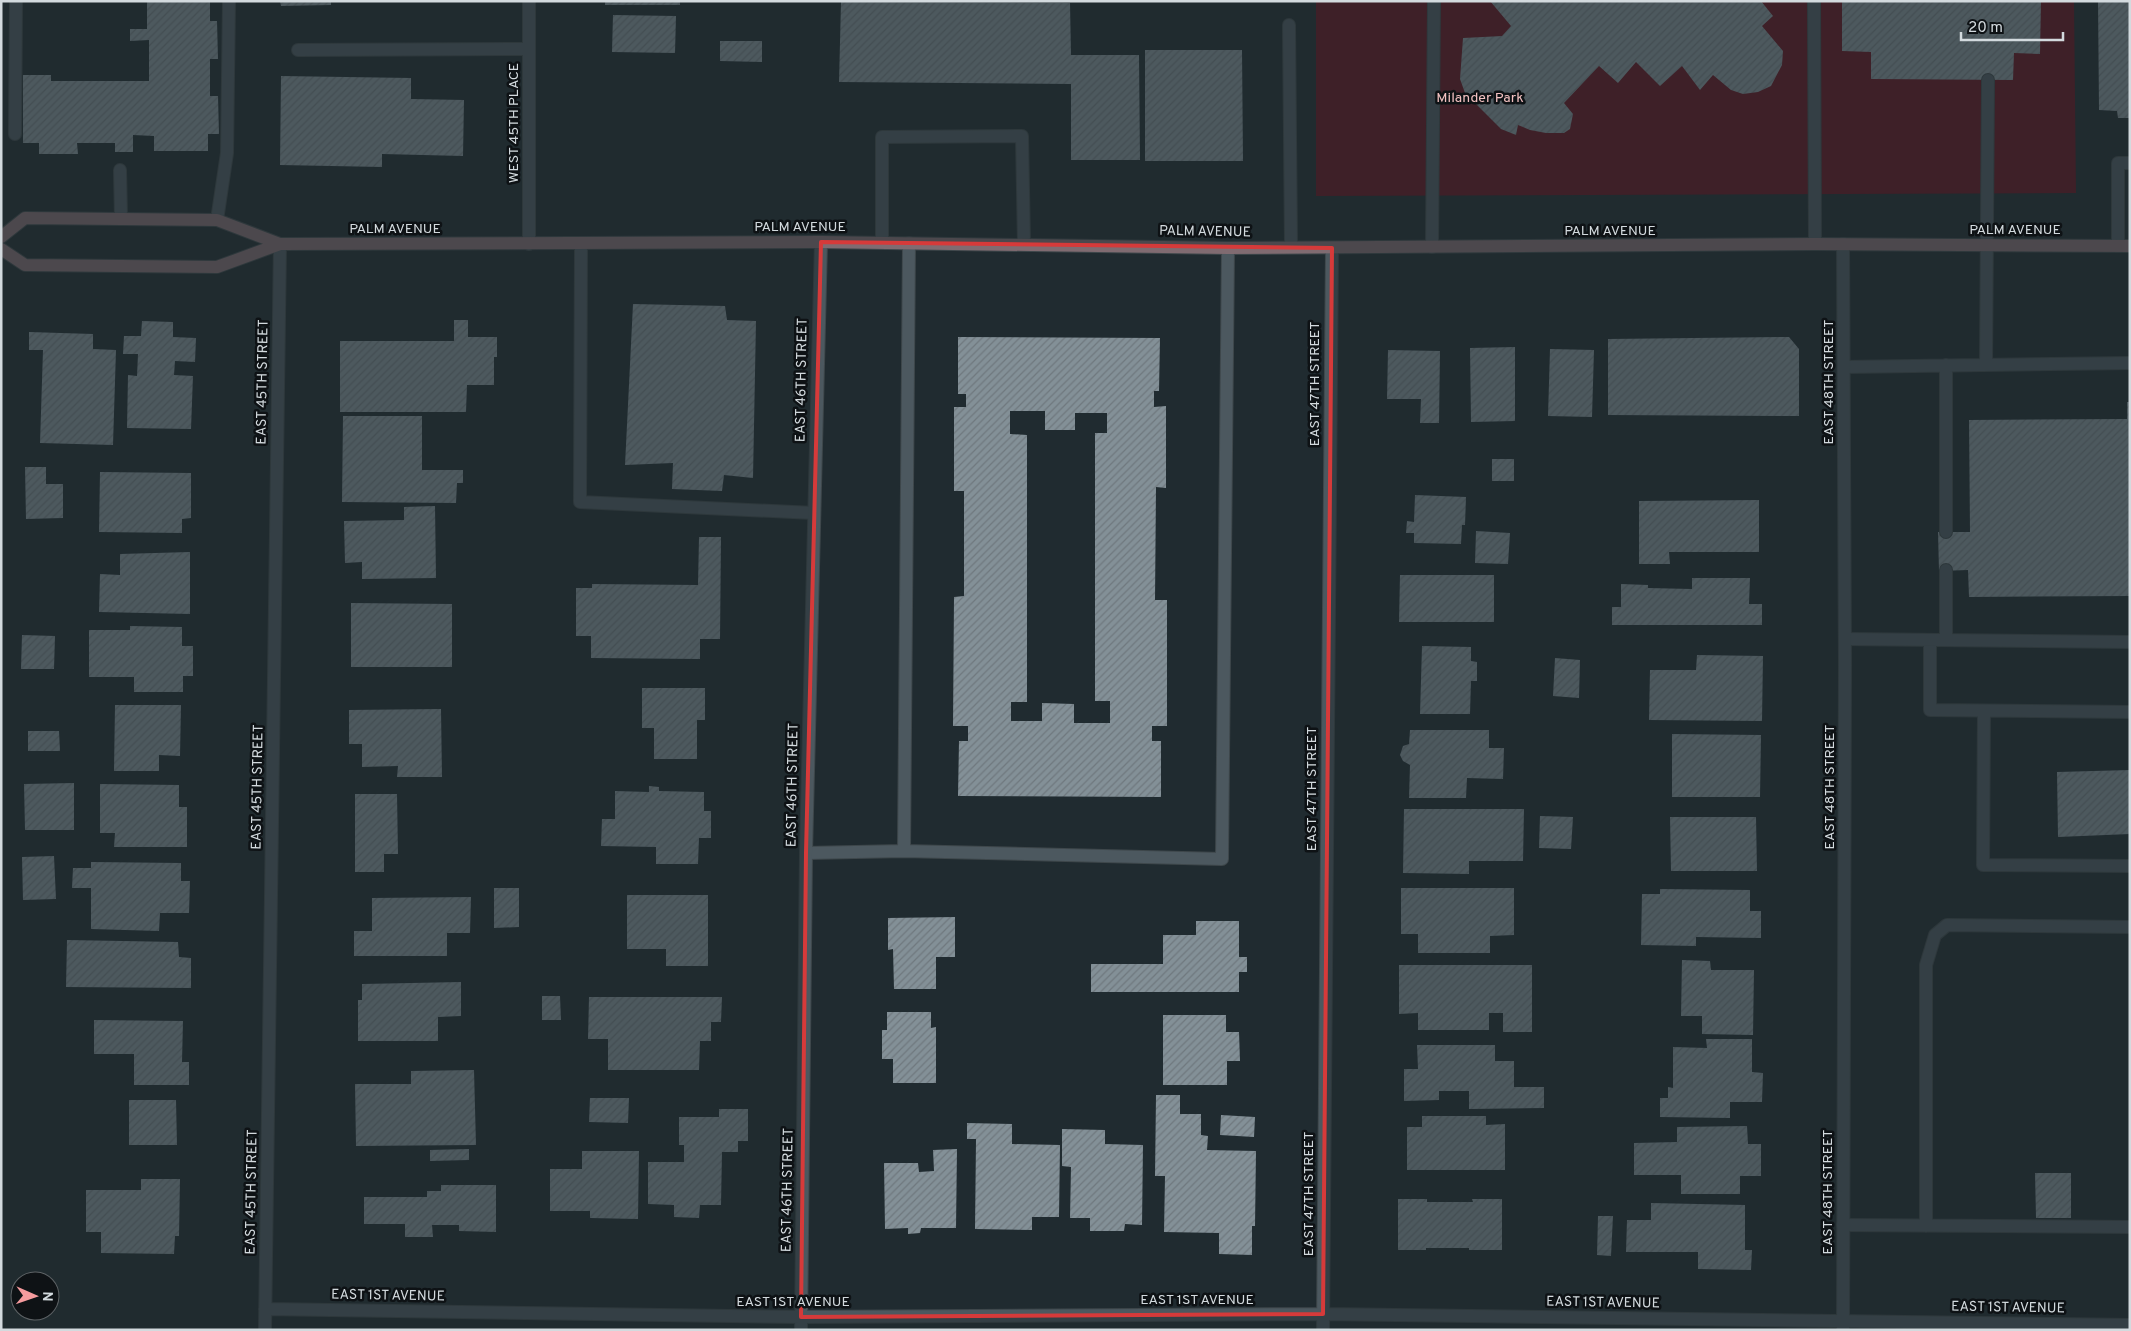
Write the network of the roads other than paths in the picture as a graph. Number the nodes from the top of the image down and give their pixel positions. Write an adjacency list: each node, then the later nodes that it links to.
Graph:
1 (16, 1): 10 (street)
2 (229, 1): 14 (street)
3 (529, 1): 7 (street, WEST 45TH PLACE)
4 (1434, 1): 28 (street)
5 (1814, 1): 23 (street)
6 (1289, 24): 27 (street)
7 (529, 49): 8 (street); 20 (street, WEST 45TH PLACE)
8 (298, 50)
9 (1988, 80): 25 (street)
10 (15, 134)
11 (2130, 163): 26 (street)
12 (120, 170): 13 (street)
13 (121, 218): 14 (main road, PALM AVENUE); 15 (main road, PALM AVENUE)
14 (217, 220): 19 (main road, PALM AVENUE)
15 (1, 237)
16 (821, 242): 17 (main road, PALM AVENUE); 21 (main road, PALM AVENUE); 36 (street, EAST 46TH STREET)
17 (882, 242): 18 (main road, PALM AVENUE); 22 (street)
18 (909, 243): 22 (main road, PALM AVENUE); 45 (street)
19 (280, 244): 20 (main road, PALM AVENUE); 31 (main road, PALM AVENUE); 52 (street, EAST 45TH STREET)
20 (529, 244): 21 (main road, PALM AVENUE)
21 (582, 244): 36 (street)
22 (1024, 244): 29 (main road, PALM AVENUE)
23 (1816, 244): 24 (main road, PALM AVENUE); 28 (main road, PALM AVENUE)
24 (1843, 244): 25 (main road, PALM AVENUE); 35 (street, EAST 48TH STREET)
25 (1987, 245): 26 (main road, PALM AVENUE); 34 (street)
26 (2124, 246)
27 (1291, 247): 29 (main road, PALM AVENUE); 30 (main road, PALM AVENUE)
28 (1432, 247): 30 (main road, PALM AVENUE)
29 (1228, 248): 45 (street)
30 (1332, 248): 53 (street, EAST 47TH STREET)
31 (1, 249)
32 (2130, 363): 34 (street)
33 (1946, 365): 34 (street); 35 (street); 37 (street)
34 (1986, 365)
35 (1844, 367): 39 (street, EAST 48TH STREET)
36 (814, 514): 46 (street, EAST 46TH STREET)
37 (1946, 532)
38 (1946, 570): 41 (street)
39 (1845, 640): 40 (street); 49 (street, EAST 48TH STREET)
40 (1930, 640): 41 (street); 43 (street)
41 (1946, 640): 42 (street)
42 (2130, 642)
43 (1984, 711): 44 (street); 47 (street)
44 (2130, 712)
45 (904, 851): 46 (street)
46 (806, 853): 54 (street, EAST 46TH STREET)
47 (2130, 866)
48 (2130, 927): 50 (street)
49 (1843, 1225): 50 (street); 55 (street, EAST 48TH STREET)
50 (1926, 1226): 51 (street)
51 (2130, 1227)
52 (265, 1309): 54 (street, EAST 1ST AVENUE); 57 (street, EAST 45TH STREET)
53 (1323, 1314): 54 (street, EAST 1ST AVENUE); 55 (street, EAST 1ST AVENUE); 58 (street, EAST 47TH STREET)
54 (801, 1324)
55 (1843, 1325): 56 (street, EAST 1ST AVENUE)
56 (2130, 1325)
57 (265, 1330)
58 (1323, 1330)

